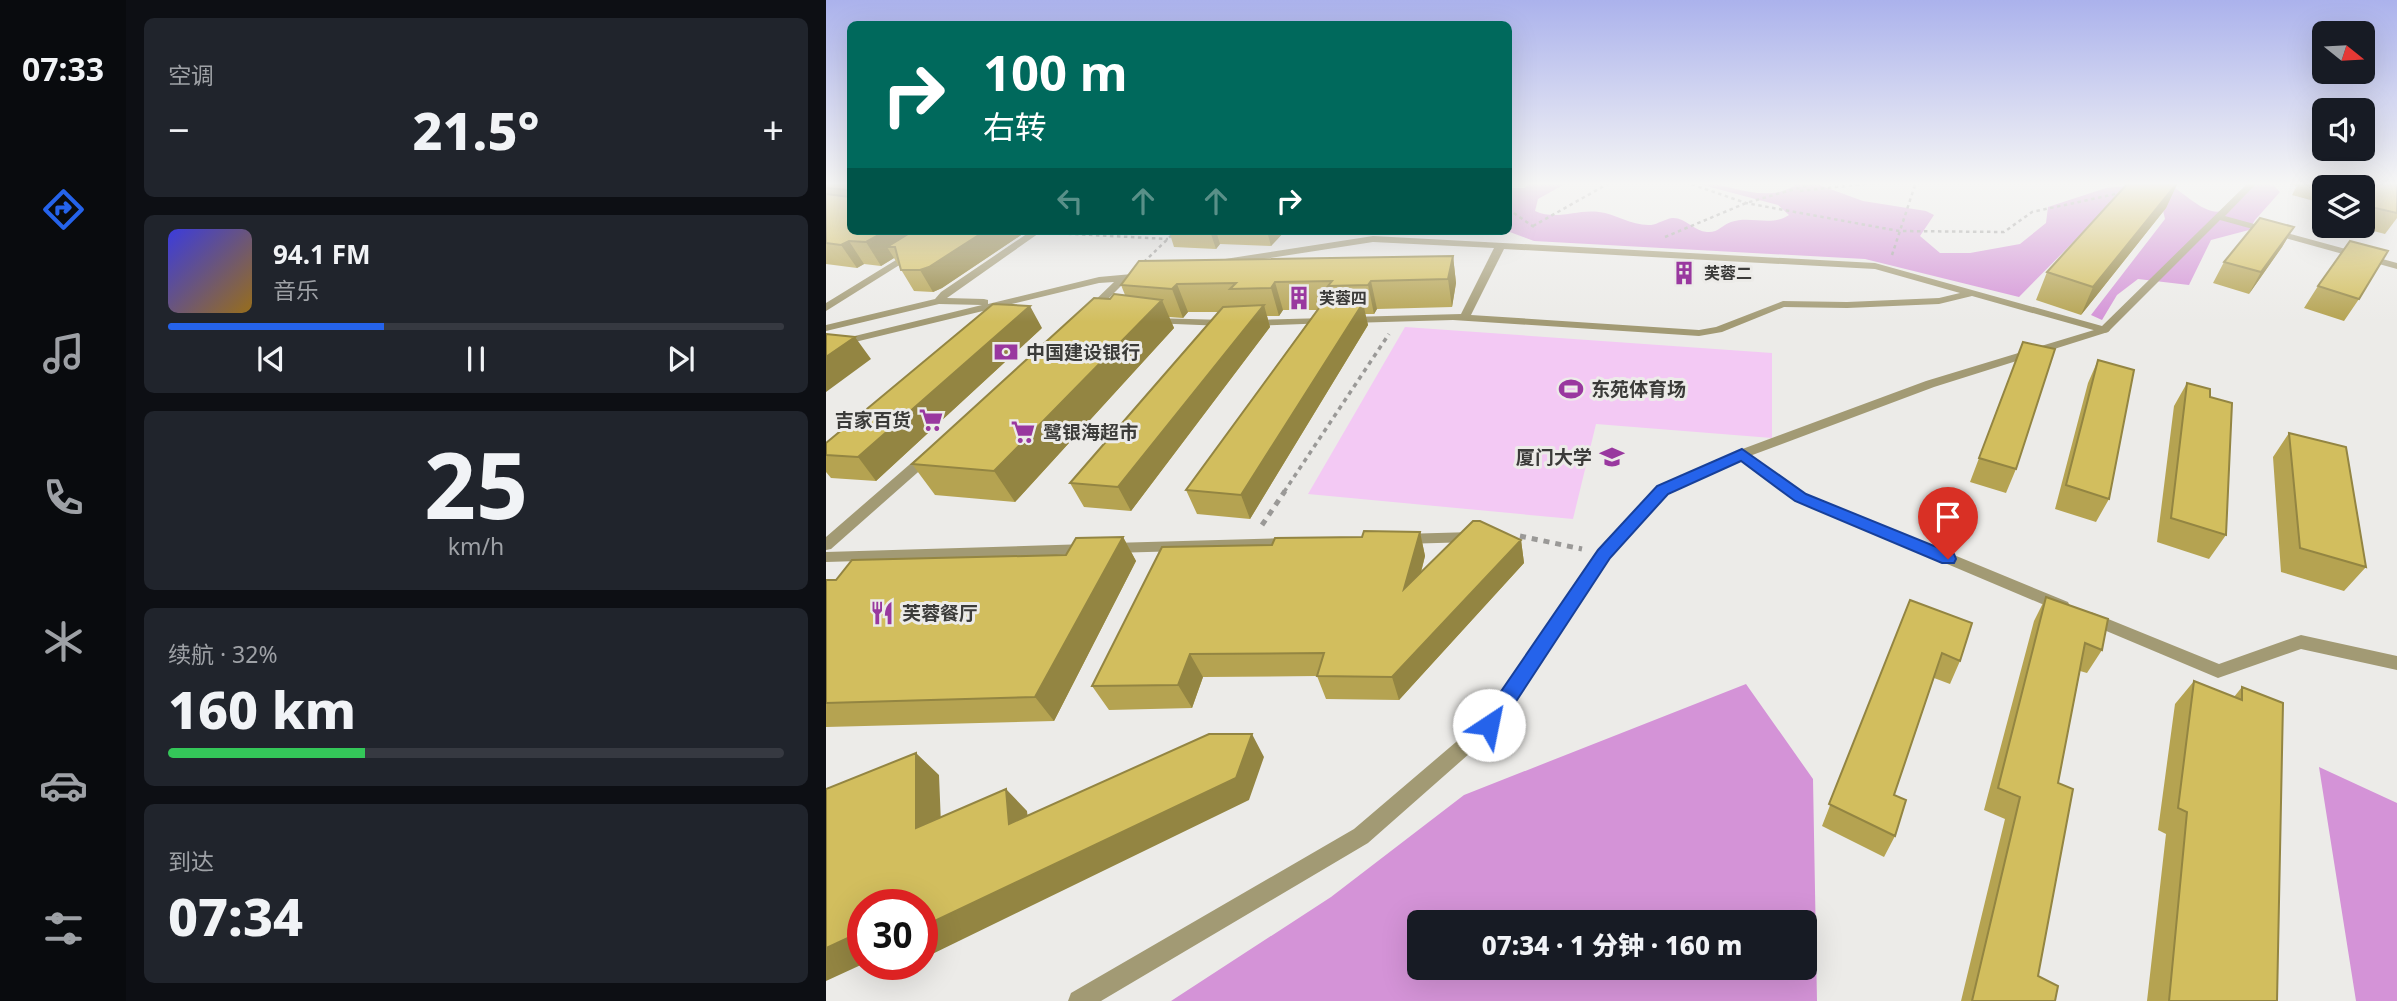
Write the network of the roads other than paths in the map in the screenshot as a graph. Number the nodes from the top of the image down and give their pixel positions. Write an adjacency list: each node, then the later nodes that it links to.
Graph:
1 (2206, 229): 20 (street)
2 (2260, 229): 9 (street)
3 (1030, 235): 13 (street)
4 (1336, 235): 6 (street)
5 (927, 245): 15 (street)
6 (1328, 245): 7 (street); 8 (street)
7 (1502, 246): 12 (street); 17 (street)
8 (1209, 265)
9 (2397, 267)
10 (1155, 274): 11 (street)
11 (1124, 278): 14 (street); 16 (street)
12 (1972, 293): 17 (street); 20 (street)
13 (939, 301): 14 (street); 19 (street)
14 (997, 306): 21 (street)
15 (826, 307)
16 (1084, 317)
17 (1464, 318): 18 (street)
18 (1143, 320)
19 (826, 328)
20 (2104, 330): 23 (street)
21 (826, 346)
22 (938, 447): 27 (street)
23 (1742, 454): 29 (street); 30 (street)
24 (1520, 536): 25 (street)
25 (1385, 540)
26 (1304, 542): 28 (street)
27 (826, 545)
28 (826, 557)
29 (2397, 663)
30 (1079, 1001)

